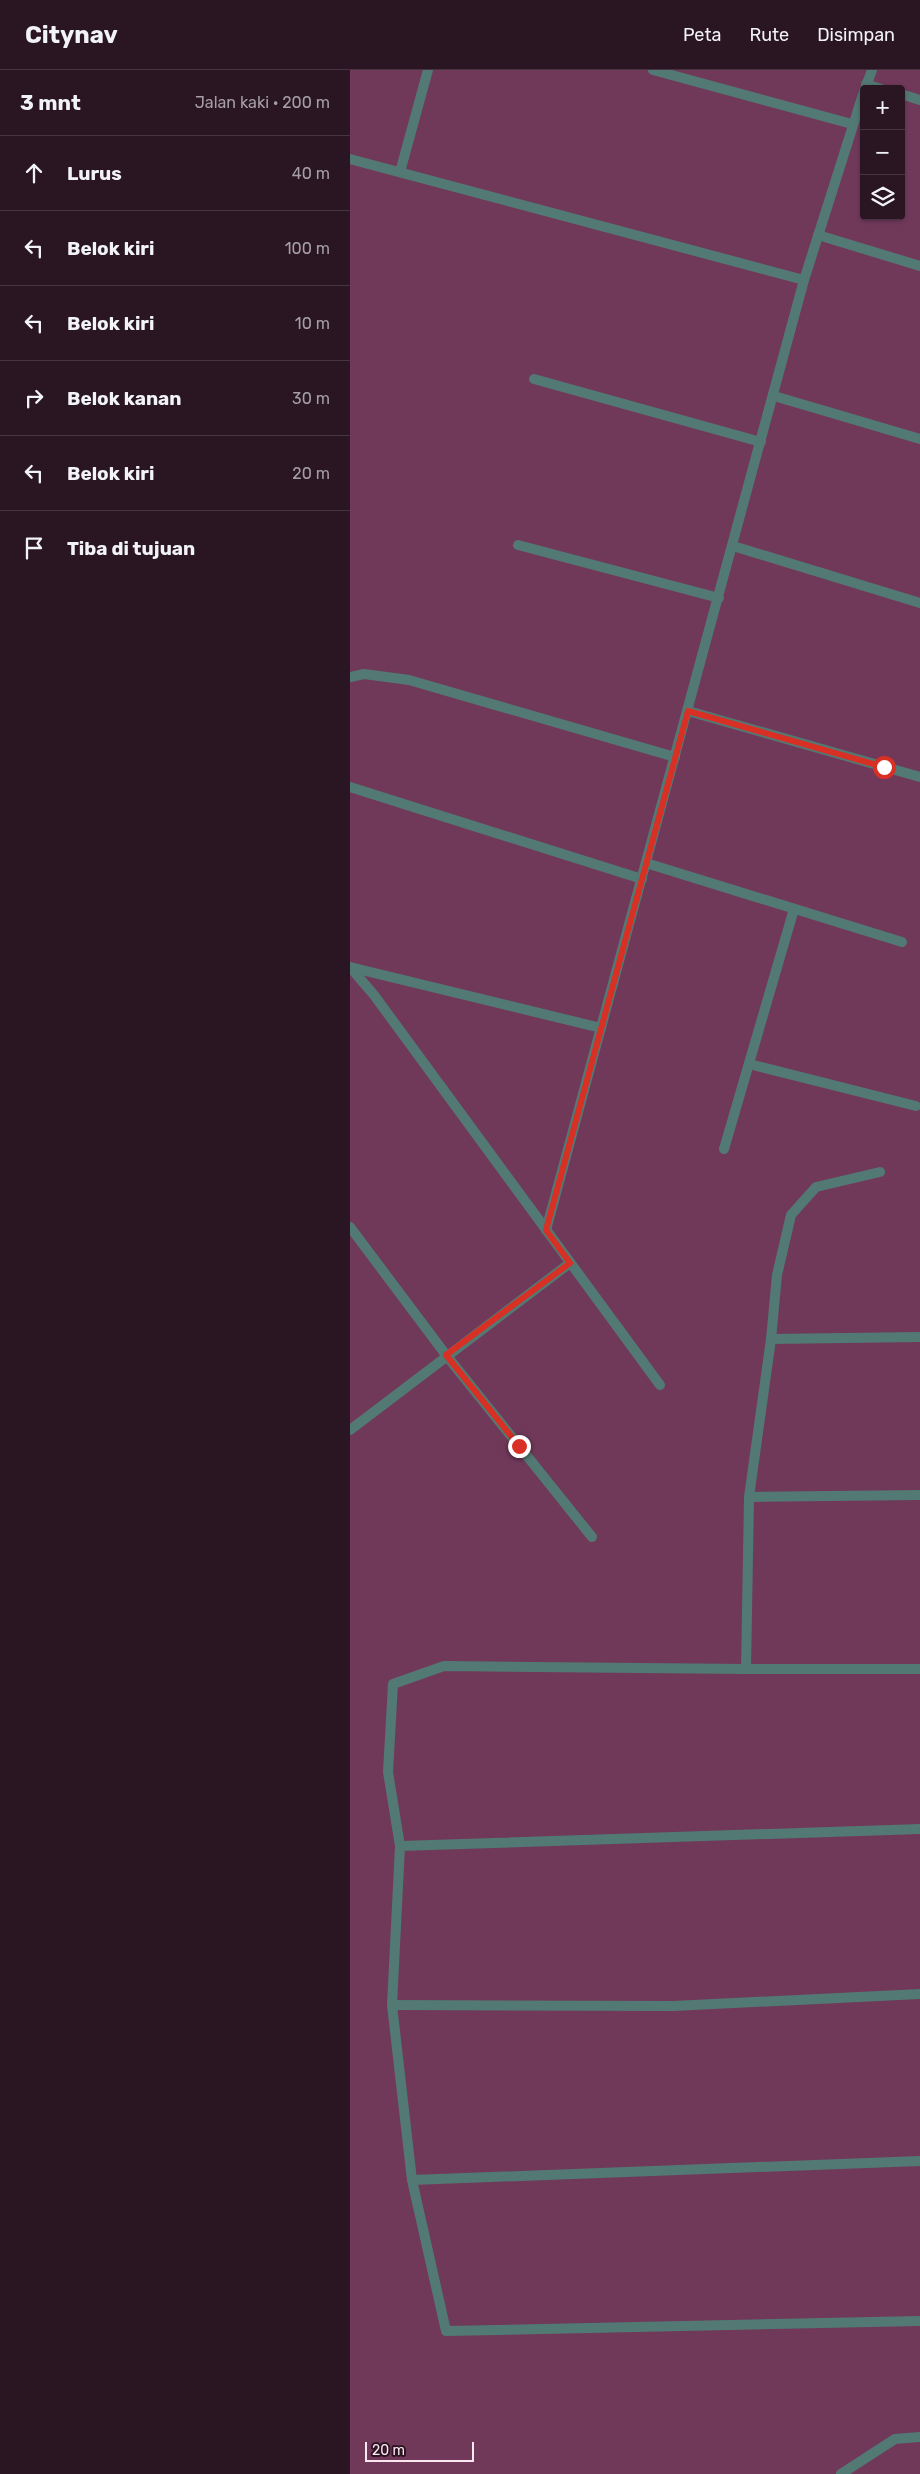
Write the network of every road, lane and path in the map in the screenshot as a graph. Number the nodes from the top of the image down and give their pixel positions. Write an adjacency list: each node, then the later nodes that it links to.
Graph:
1 (428, 70): 10 (street)
2 (653, 70): 8 (street)
3 (872, 70): 4 (street)
4 (866, 85)
5 (905, 95): 6 (street)
6 (920, 100)
7 (860, 102): 8 (street)
8 (852, 124): 11 (street)
9 (350, 159): 10 (street)
10 (400, 172): 13 (street)
11 (818, 235): 12 (street); 13 (street)
12 (920, 266)
13 (804, 280): 15 (street)
14 (534, 379): 17 (street)
15 (774, 396): 16 (street); 17 (street)
16 (920, 439)
17 (761, 442): 19 (street)
18 (518, 545): 20 (street)
19 (732, 546): 20 (street); 21 (street)
20 (719, 598): 23 (street)
21 (920, 604)
22 (350, 677): 24 (street)
23 (688, 711): 24 (street); 25 (street)
24 (675, 757): 27 (street)
25 (920, 777)
26 (350, 786): 28 (street)
27 (646, 863): 28 (street); 29 (street)
28 (642, 879): 32 (street)
29 (794, 909): 30 (street); 33 (street)
30 (902, 942)
31 (350, 967): 32 (street); 38 (street)
32 (601, 1028): 38 (street)
33 (749, 1064): 34 (street); 35 (street)
34 (916, 1106)
35 (724, 1149)
36 (880, 1172): 41 (street)
37 (350, 1227): 42 (street)
38 (546, 1230): 39 (street)
39 (570, 1263): 42 (street); 43 (street)
40 (920, 1336): 41 (street)
41 (772, 1339): 46 (street)
42 (446, 1355): 44 (street); 47 (street)
43 (660, 1385)
44 (350, 1430)
45 (920, 1495): 46 (street)
46 (749, 1497): 48 (street)
47 (592, 1537)
48 (746, 1669): 49 (street); 51 (street)
49 (920, 1669)
50 (920, 1829): 51 (street)
51 (400, 1846): 53 (street)
52 (920, 1994): 53 (street)
53 (392, 2005): 55 (street)
54 (920, 2161): 55 (street)
55 (412, 2180): 56 (street)
56 (920, 2321)
57 (920, 2437): 58 (street)
58 (841, 2474)

